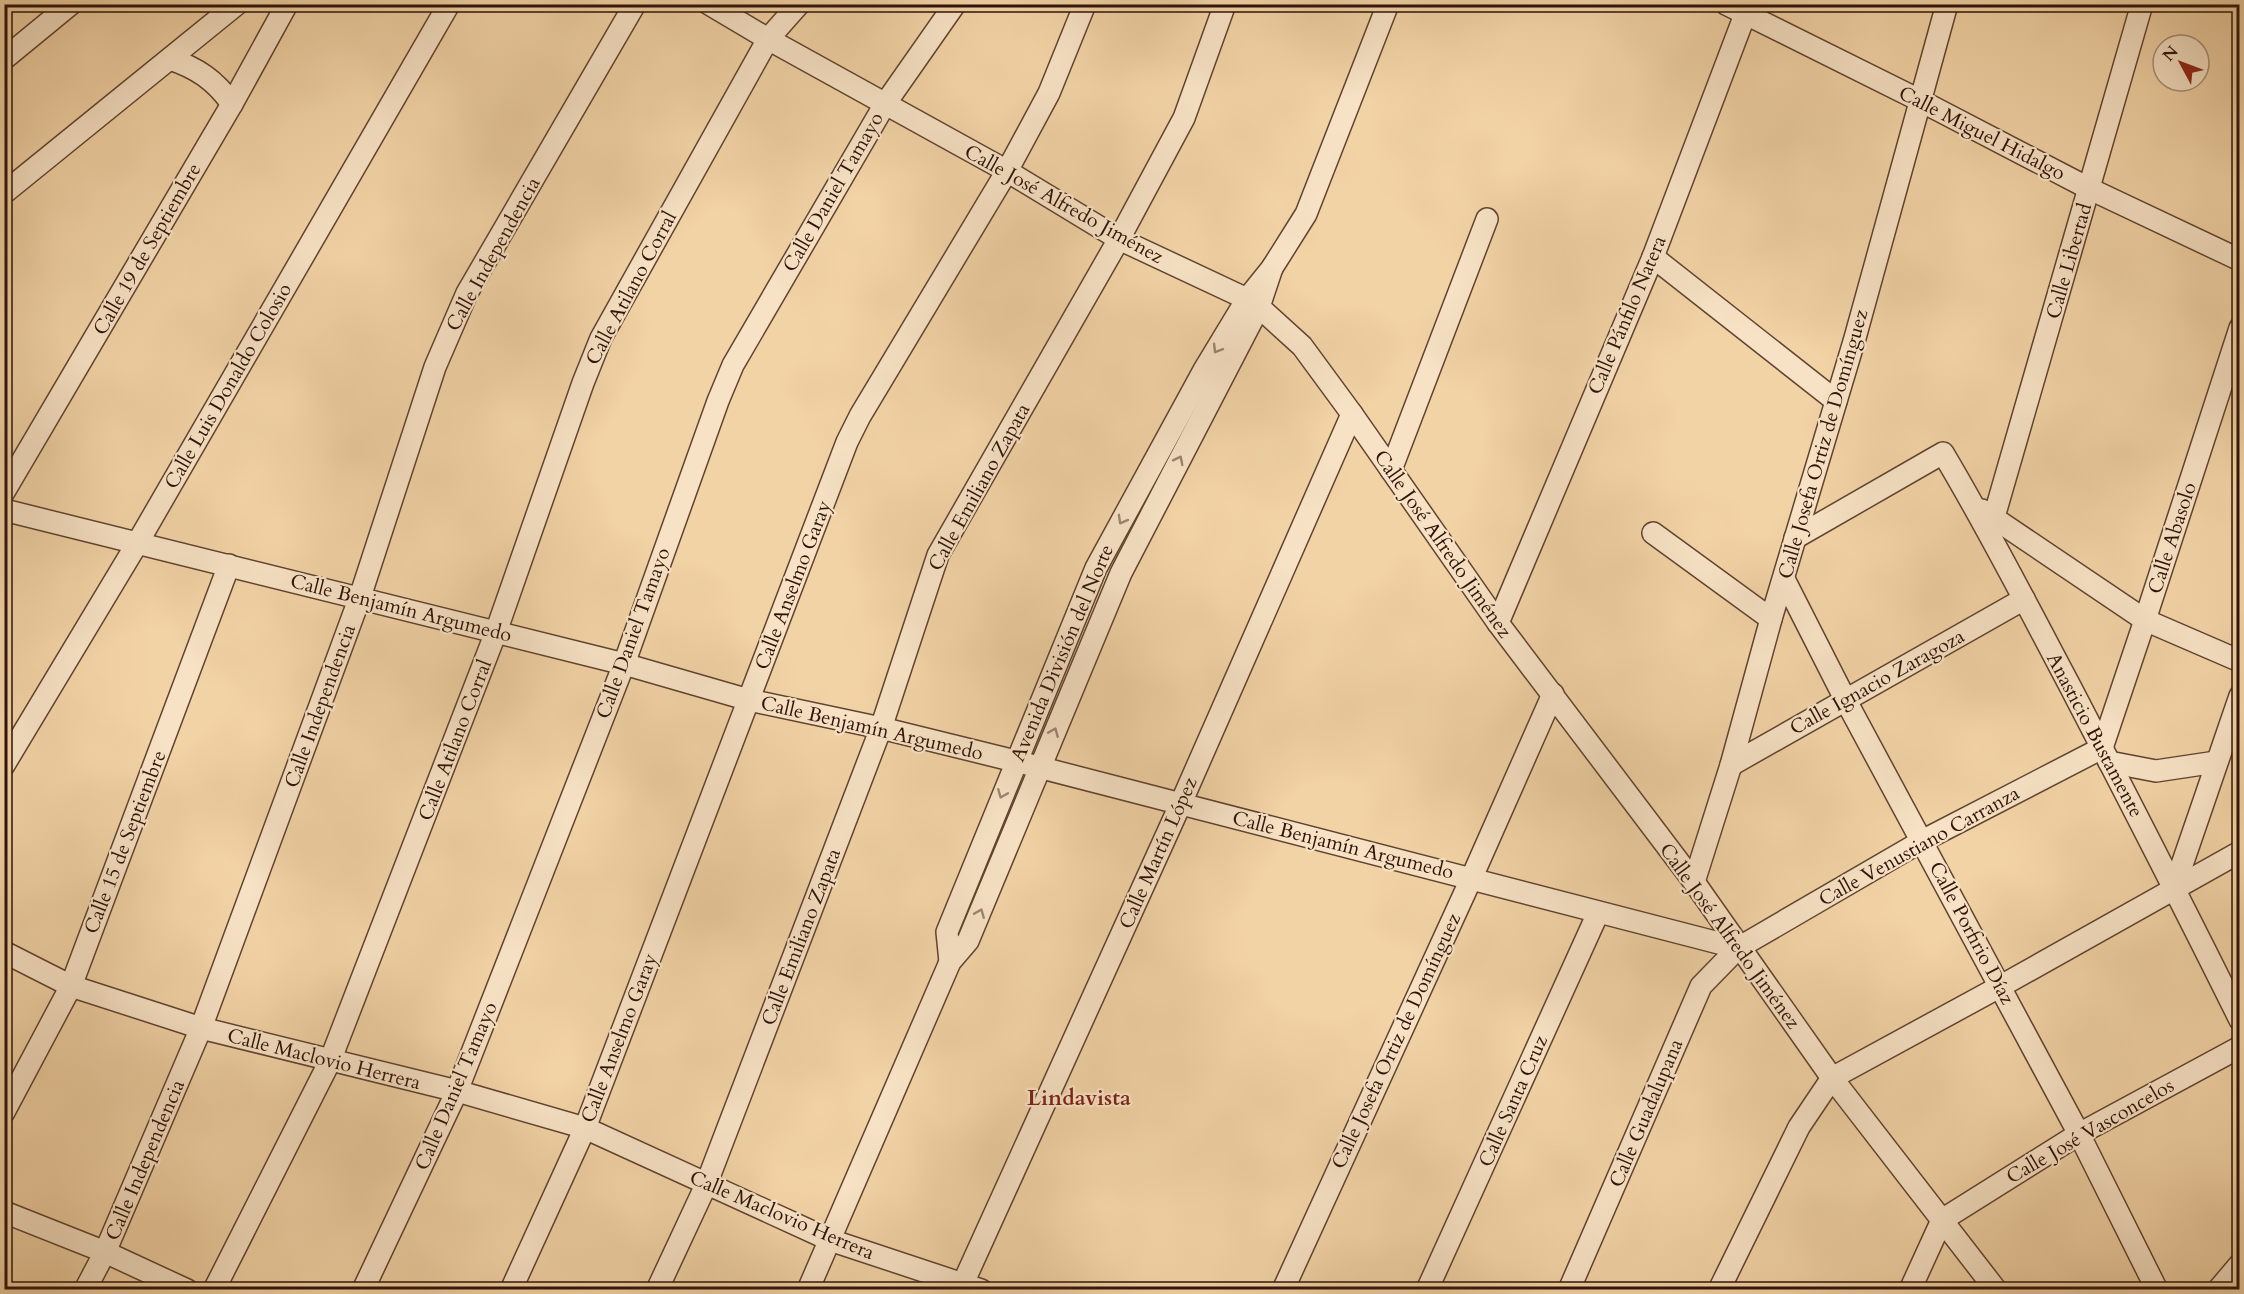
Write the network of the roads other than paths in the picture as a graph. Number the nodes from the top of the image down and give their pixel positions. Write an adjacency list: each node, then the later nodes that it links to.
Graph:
1 (71, 4): 17 (street)
2 (237, 4): 18 (street)
3 (287, 4): 20 (street, Calle 19 de Septiembre)
4 (449, 4): 40 (street, Calle Luis Donaldo Colosio)
5 (635, 4): 43 (street, Calle Independencia)
6 (710, 4): 16 (street, Calle José Alfredo Jiménez)
7 (799, 4): 16 (street, Calle Atilano Corral)
8 (955, 4): 21 (street, Calle Daniel Tamayo)
9 (1085, 4): 22 (street, Calle Anselmo Garay)
10 (1225, 4): 26 (street, Calle Emiliano Zapata)
11 (1388, 4): 29 (street, Avenida División del Norte)
12 (1726, 4): 15 (street, Calle Miguel Hidalgo)
13 (1947, 4): 19 (street, Calle Josefa Ortiz de Domínguez)
14 (2142, 4): 23 (street, Calle Libertad)
15 (1748, 10): 19 (street, Calle Miguel Hidalgo); 27 (street, Calle Pánfilo Natera)
16 (768, 39): 21 (street, Calle José Alfredo Jiménez); 48 (street, Calle Atilano Corral)
17 (4, 59)
18 (170, 59): 20 (street); 24 (street)
19 (1919, 100): 23 (street, Calle Miguel Hidalgo); 31 (street, Calle Josefa Ortiz de Domínguez)
20 (232, 104): 34 (street, Calle 19 de Septiembre)
21 (885, 104): 22 (street, Calle José Alfredo Jiménez); 50 (street, Calle Daniel Tamayo)
22 (1007, 171): 26 (street, Calle José Alfredo Jiménez); 54 (street, Calle Anselmo Garay)
23 (2090, 189): 28 (street, Calle Miguel Hidalgo); 37 (street, Calle Libertad)
24 (4, 193)
25 (1487, 219): 33 (street)
26 (1119, 239): 29 (street, Calle José Alfredo Jiménez); 55 (street, Calle Emiliano Zapata)
27 (1653, 256): 31 (street); 47 (street, Calle Pánfilo Natera)
28 (2240, 260)
29 (1252, 303): 32 (street, Calle José Alfredo Jiménez); 57 (street, Avenida División del Norte, one-way to 57); 61 (street, Avenida División del Norte, one-way to 29)
30 (2240, 328): 46 (street, Calle Abasolo)
31 (1836, 401): 39 (street, Calle Josefa Ortiz de Domínguez)
32 (1352, 414): 33 (street, Calle José Alfredo Jiménez); 62 (street, Calle Martín López)
33 (1391, 470): 47 (street, Calle José Alfredo Jiménez)
34 (4, 492)
35 (1974, 505): 37 (street); 39 (street, Anasticio Bustamente); 44 (street, Anasticio Bustamente)
36 (4, 510): 40 (street, Calle Benjamín Argumedo)
37 (1994, 517): 46 (street)
38 (1653, 533): 45 (street)
39 (1795, 538): 42 (street, Calle Josefa Ortiz de Domínguez)
40 (138, 542): 41 (street, Calle Benjamín Argumedo); 59 (street, Calle Luis Donaldo Colosio)
41 (230, 565): 43 (street, Calle Benjamín Argumedo); 73 (street, Calle 15 de Septiembre)
42 (1784, 579): 45 (street, Calle Josefa Ortiz de Domínguez); 53 (street, Calle Porfirio Díaz)
43 (360, 597): 48 (street, Calle Benjamín Argumedo); 75 (street, Calle Independencia)
44 (2024, 599): 53 (street, Calle Ignacio Zaragoza); 56 (street, Anasticio Bustamente)
45 (1771, 619): 60 (street, Calle Josefa Ortiz de Domínguez)
46 (2145, 620): 49 (street); 56 (street, Calle Abasolo)
47 (1498, 622): 51 (street, Calle José Alfredo Jiménez)
48 (496, 632): 50 (street, Calle Benjamín Argumedo); 77 (street, Calle Atilano Corral)
49 (2240, 661)
50 (624, 664): 54 (street, Calle Benjamín Argumedo); 79 (street, Calle Daniel Tamayo)
51 (1552, 694): 65 (street, Calle Josefa Ortiz de Domínguez); 66 (street, Calle José Alfredo Jiménez)
52 (2240, 696): 58 (street)
53 (1845, 699): 60 (street, Calle Ignacio Zaragoza); 63 (street, Calle Porfirio Díaz)
54 (749, 700): 55 (street, Calle Benjamín Argumedo); 81 (street, Calle Anselmo Garay)
55 (881, 728): 57 (street, Calle Benjamín Argumedo); 83 (street, Calle Emiliano Zapata)
56 (2105, 755): 58 (street); 63 (street, Calle Venustiano Carranza); 67 (street, Anasticio Bustamente)
57 (1015, 761): 61 (street, Calle Benjamín Argumedo); 71 (street, Avenida División del Norte, one-way to 71)
58 (2216, 762): 67 (street)
59 (4, 765)
60 (1731, 765): 66 (street, Calle Josefa Ortiz de Domínguez)
61 (1039, 768): 62 (street, Calle Benjamín Argumedo); 71 (street, Avenida División del Norte, one-way to 61)
62 (1181, 803): 65 (street, Calle Benjamín Argumedo); 89 (street, Calle Martín López)
63 (1922, 841): 69 (street, Calle Venustiano Carranza); 72 (street, Calle Porfirio Díaz)
64 (2240, 852): 67 (street)
65 (1472, 877): 68 (street, Calle Benjamín Argumedo); 97 (street, Calle Josefa Ortiz de Domínguez)
66 (1694, 882): 69 (street, Calle José Alfredo Jiménez)
67 (2174, 888): 72 (street); 74 (street, Anasticio Bustamente)
68 (1598, 913): 69 (street, Calle Benjamín Argumedo); 98 (street, Calle Santa Cruz)
69 (1738, 948): 78 (street, Calle José Alfredo Jiménez); 99 (street, Calle Guadalupana)
70 (4, 952): 73 (street, Calle Maclovio Herrera)
71 (950, 962): 86 (street, Avenida División del Norte)
72 (2001, 986): 78 (street); 82 (street, Calle Porfirio Díaz)
73 (71, 987): 75 (street, Calle Maclovio Herrera); 80 (street, Calle 15 de Septiembre)
74 (2240, 1020)
75 (201, 1028): 77 (street, Calle Maclovio Herrera); 87 (street, Calle Independencia)
76 (2240, 1047): 82 (street, Calle José Vasconcelos)
77 (330, 1061): 79 (street, Calle Maclovio Herrera); 92 (street, Calle Atilano Corral)
78 (1832, 1078): 85 (street, Calle José Alfredo Jiménez); 100 (street)
79 (457, 1091): 81 (street, Calle Maclovio Herrera); 93 (street, Calle Daniel Tamayo)
80 (4, 1112)
81 (585, 1128): 83 (street, Calle Maclovio Herrera); 94 (street, Calle Anselmo Garay)
82 (2079, 1134): 85 (street, Calle José Vasconcelos); 103 (street, Calle Porfirio Díaz)
83 (706, 1185): 86 (street, Calle Maclovio Herrera); 95 (street, Calle Emiliano Zapata)
84 (4, 1212): 87 (street)
85 (1942, 1220): 101 (street); 102 (street, Calle José Alfredo Jiménez)
86 (830, 1240): 89 (street, Calle Maclovio Herrera); 96 (street, Avenida División del Norte)
87 (105, 1252): 90 (street, Calle Independencia); 91 (street)
88 (2240, 1264): 104 (street)
89 (968, 1288)
90 (85, 1290)
91 (187, 1290)
92 (214, 1290)
93 (363, 1290)
94 (511, 1290)
95 (657, 1290)
96 (808, 1290)
97 (1283, 1290)
98 (1427, 1290)
99 (1569, 1290)
100 (1719, 1290)
101 (1910, 1290)
102 (1996, 1290)
103 (2157, 1290)
104 (2217, 1290)

